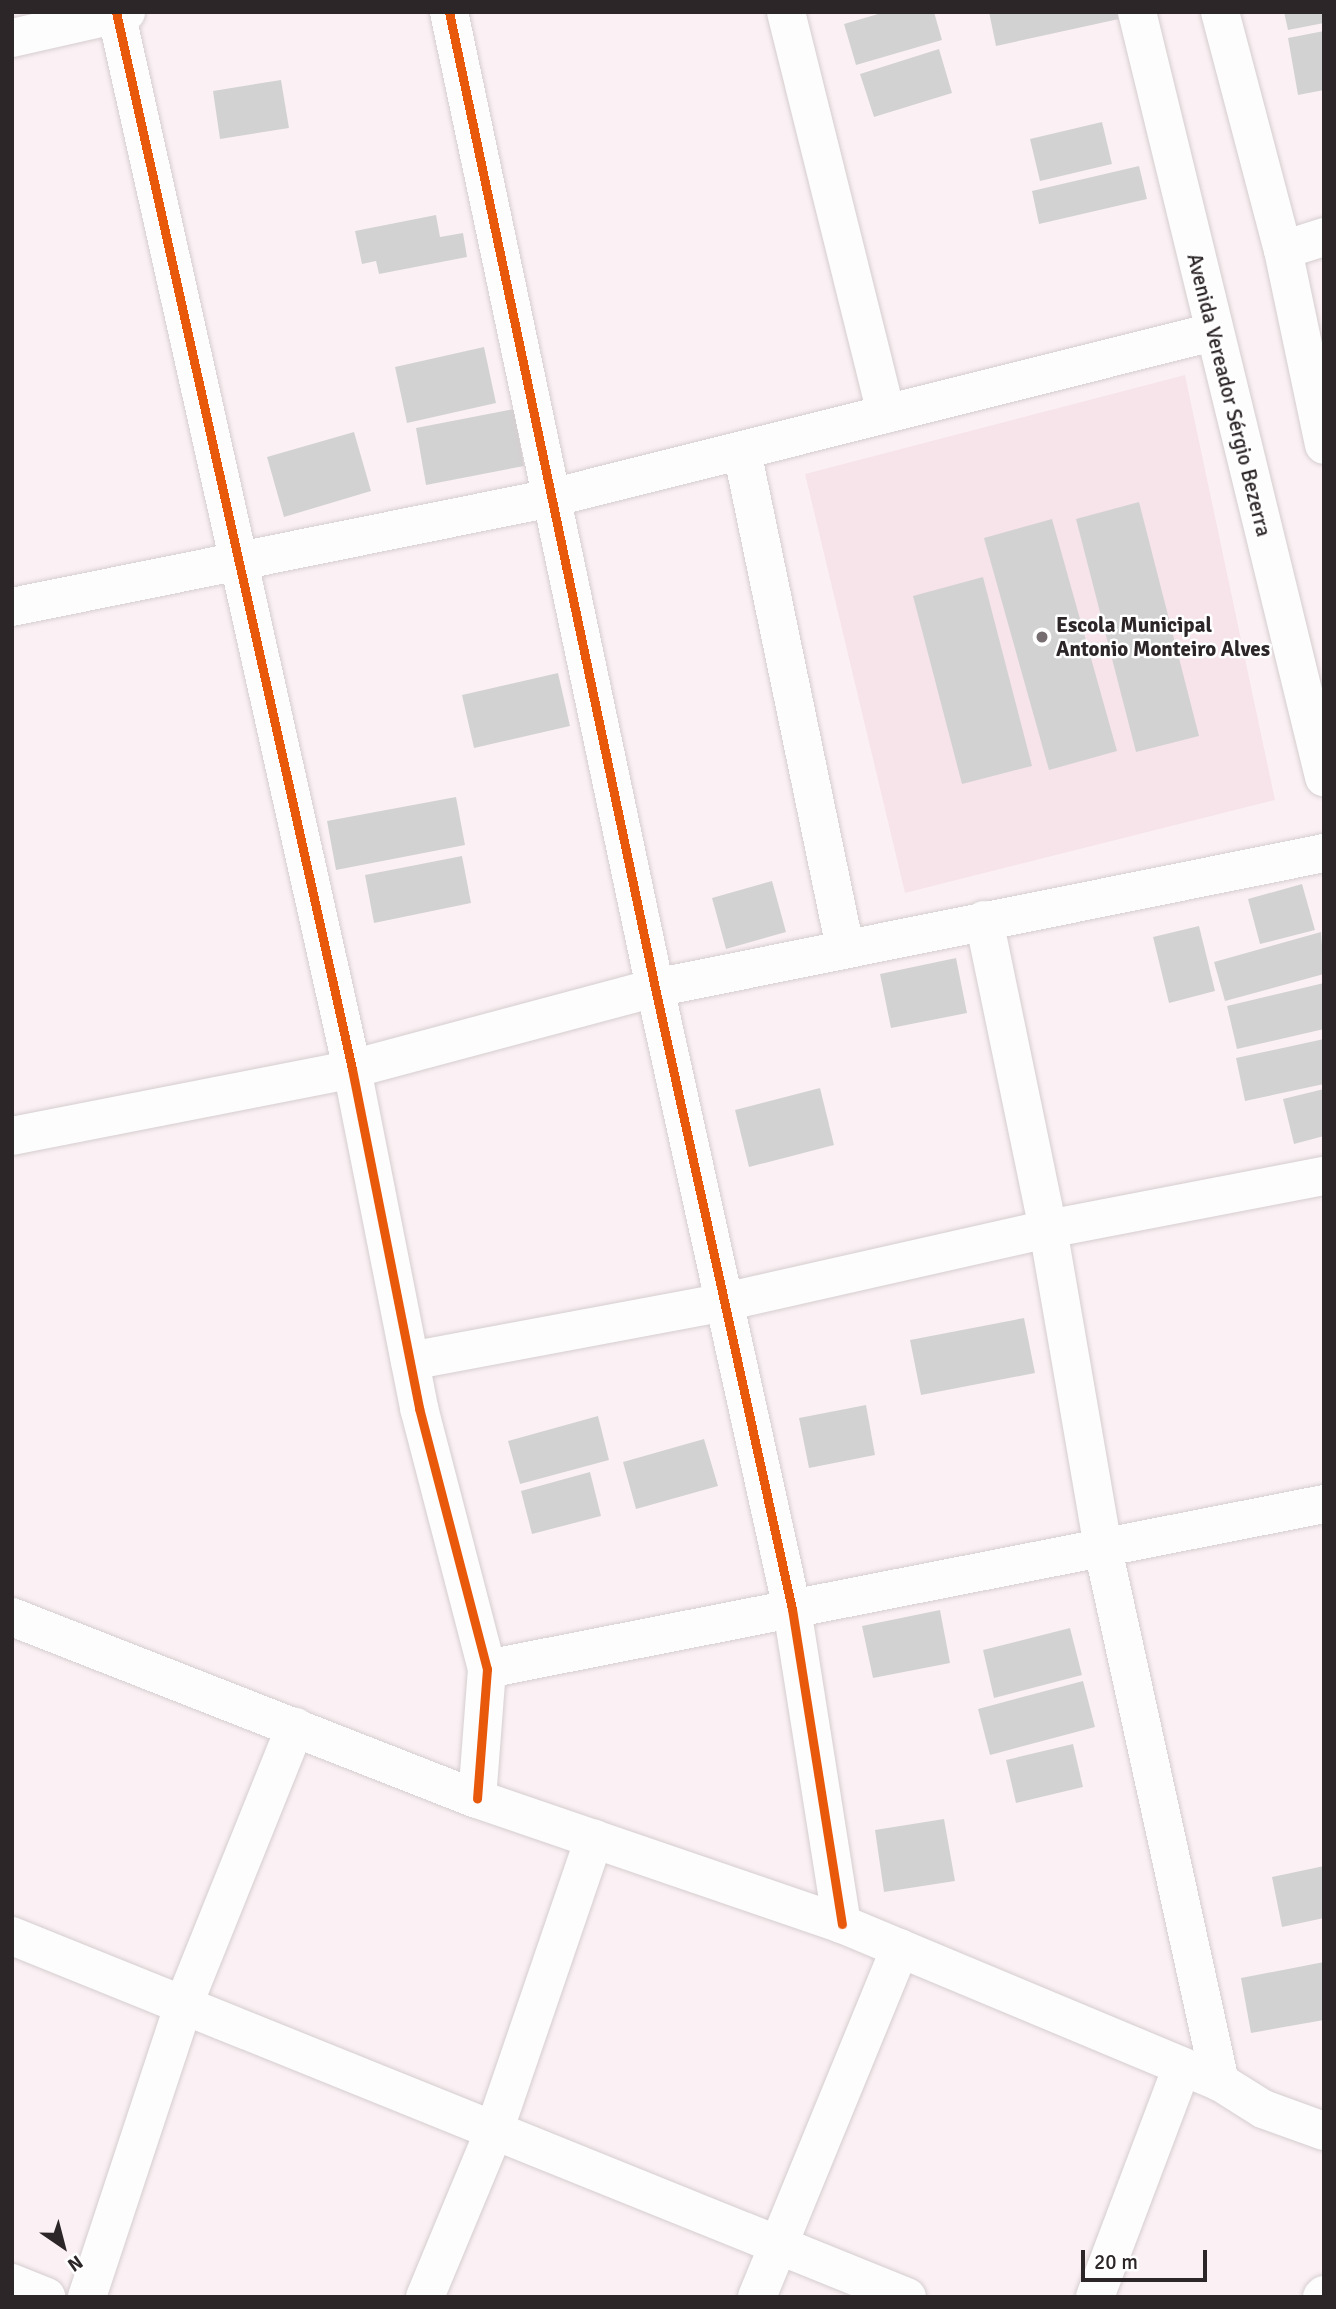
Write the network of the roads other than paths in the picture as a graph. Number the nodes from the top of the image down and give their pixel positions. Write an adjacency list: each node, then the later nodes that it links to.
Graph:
1 (449, 12): 13 (street)
2 (786, 12): 10 (street)
3 (1137, 12): 9 (street, Avenida Vereador Sérgio Bezerra)
4 (1220, 12): 8 (street)
5 (119, 13): 6 (street); 14 (street)
6 (12, 38)
7 (1324, 237): 8 (street)
8 (1283, 250): 11 (street)
9 (1213, 332): 10 (street); 16 (street, Avenida Vereador Sérgio Bezerra)
10 (886, 414): 12 (street)
11 (1324, 445)
12 (741, 451): 13 (street); 19 (street)
13 (551, 498): 14 (street); 20 (street)
14 (239, 564): 15 (street); 21 (street)
15 (12, 607)
16 (1324, 778)
17 (1324, 853): 18 (street)
18 (984, 920): 19 (street); 24 (street)
19 (845, 948): 20 (street)
20 (655, 988): 21 (street); 25 (street)
21 (352, 1069): 22 (street); 26 (street)
22 (12, 1136)
23 (1324, 1175): 24 (street)
24 (1048, 1228): 25 (street); 28 (street)
25 (724, 1302): 26 (street); 29 (street)
26 (410, 1360): 31 (street)
27 (1324, 1504): 28 (street)
28 (1103, 1549): 29 (street); 40 (street)
29 (792, 1609): 31 (street); 35 (street)
30 (12, 1617): 32 (street)
31 (487, 1669): 33 (street)
32 (295, 1727): 33 (street); 38 (street)
33 (477, 1798): 34 (street)
34 (594, 1839): 35 (street); 41 (street)
35 (842, 1924): 37 (street)
36 (12, 1936): 38 (street)
37 (900, 1948): 39 (street); 43 (street)
38 (183, 2006): 41 (street); 46 (street)
39 (1182, 2067): 40 (street); 50 (street)
40 (1220, 2082): 42 (street)
41 (494, 2131): 43 (street); 47 (street)
42 (1324, 2131)
43 (779, 2245): 48 (street); 49 (street)
44 (12, 2283): 45 (street)
45 (46, 2297)
46 (87, 2297)
47 (425, 2297)
48 (757, 2297)
49 (907, 2297)
50 (1096, 2297)

